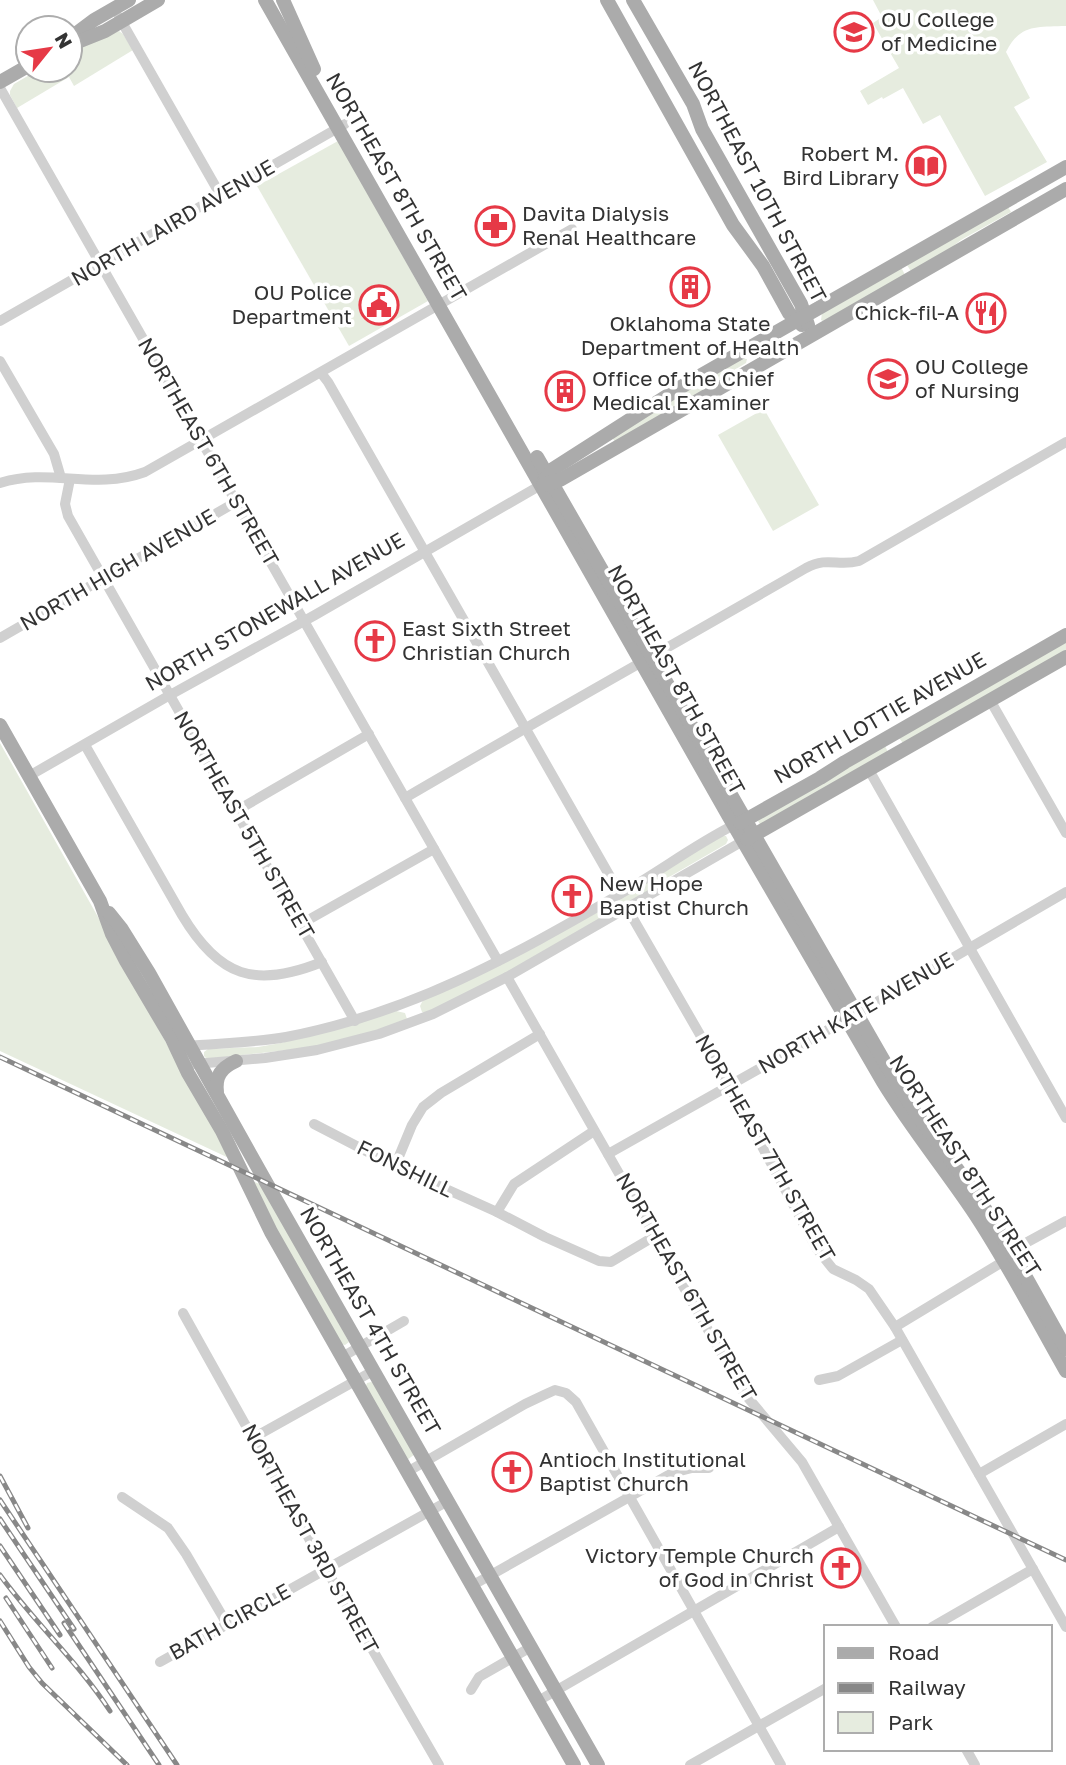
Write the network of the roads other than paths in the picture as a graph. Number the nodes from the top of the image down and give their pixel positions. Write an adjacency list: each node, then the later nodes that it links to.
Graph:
1 (128, 0): 7 (main road)
2 (158, 0): 7 (main road)
3 (265, 0): 11 (main road, NORTHEAST 8TH STREET)
4 (284, 0): 11 (main road, NORTHEAST 8TH STREET)
5 (607, 0): 18 (main road, NORTHEAST 10TH STREET)
6 (633, 0): 18 (main road, NORTHEAST 10TH STREET)
7 (118, 15): 8 (main road); 9 (main road); 14 (street)
8 (84, 26)
9 (84, 40)
10 (0, 88): 16 (street, NORTHEAST 6TH STREET)
11 (342, 126): 14 (street, NORTH LAIRD AVENUE); 17 (main road, NORTHEAST 8TH STREET)
12 (1066, 167): 18 (main road, NORTH STONEWALL AVENUE)
13 (1066, 189): 20 (main road, NORTH STONEWALL AVENUE)
14 (221, 196): 16 (street, NORTH LAIRD AVENUE)
15 (572, 229): 17 (street)
16 (101, 264): 19 (street, NORTH LAIRD AVENUE); 23 (street, NORTHEAST 6TH STREET)
17 (443, 303): 22 (street); 26 (main road, NORTHEAST 8TH STREET)
18 (802, 319): 20 (main road, NORTHEAST 10TH STREET); 26 (main road, NORTH STONEWALL AVENUE)
19 (0, 321)
20 (811, 335): 26 (main road, NORTH STONEWALL AVENUE)
21 (0, 361): 25 (street, NORTHEAST 5TH STREET)
22 (321, 373): 23 (street); 29 (street)
23 (202, 441): 25 (street); 28 (street, NORTHEAST 6TH STREET)
24 (1066, 442): 35 (street)
25 (66, 478): 27 (street); 30 (street, NORTHEAST 5TH STREET)
26 (547, 481): 29 (street, NORTH STONEWALL AVENUE); 35 (main road, NORTHEAST 8TH STREET)
27 (0, 483)
28 (236, 502): 30 (street, NORTH HIGH AVENUE); 31 (street, NORTHEAST 6TH STREET)
29 (424, 551): 31 (street, NORTH STONEWALL AVENUE); 39 (street)
30 (104, 578): 33 (street, NORTH HIGH AVENUE); 36 (street, NORTHEAST 5TH STREET)
31 (303, 621): 36 (street, NORTH STONEWALL AVENUE); 40 (street, NORTHEAST 6TH STREET)
32 (1066, 635): 46 (main road, NORTH LOTTIE AVENUE)
33 (0, 638)
34 (1066, 657): 37 (main road, NORTH LOTTIE AVENUE)
35 (647, 660): 39 (street); 46 (main road, NORTHEAST 8TH STREET)
36 (170, 695): 41 (street, NORTH STONEWALL AVENUE); 45 (street, NORTHEAST 5TH STREET)
37 (990, 700): 42 (main road, NORTH LOTTIE AVENUE); 47 (street)
38 (0, 725): 43 (main road, NORTHEAST 4TH STREET)
39 (525, 727): 44 (street); 51 (street)
40 (369, 734): 44 (street, NORTHEAST 6TH STREET); 45 (street)
41 (85, 745): 43 (street, NORTH STONEWALL AVENUE); 56 (street)
42 (869, 769): 48 (main road, NORTH LOTTIE AVENUE); 54 (street)
43 (29, 776): 61 (main road, NORTHEAST 4TH STREET)
44 (405, 798): 49 (street, NORTHEAST 6TH STREET)
45 (236, 811): 53 (street, NORTHEAST 5TH STREET)
46 (740, 823): 48 (main road, NORTHEAST 8TH STREET); 51 (street, NORTH LOTTIE AVENUE)
47 (1066, 834)
48 (748, 838): 52 (street, NORTH LOTTIE AVENUE); 58 (main road, NORTHEAST 8TH STREET)
49 (434, 849): 53 (street); 55 (street, NORTHEAST 6TH STREET)
50 (1066, 892): 54 (street, NORTH KATE AVENUE)
51 (620, 894): 55 (street, NORTH LOTTIE AVENUE)
52 (627, 908): 57 (street, NORTH LOTTIE AVENUE); 65 (street, NORTHEAST 7TH STREET)
53 (301, 924): 56 (street, NORTHEAST 5TH STREET)
54 (970, 947): 58 (street, NORTH KATE AVENUE); 67 (street)
55 (498, 961): 59 (street, NORTH LOTTIE AVENUE)
56 (322, 962): 59 (street, NORTHEAST 5TH STREET)
57 (507, 977): 60 (street, NORTHEAST 6TH STREET); 62 (street, NORTH LOTTIE AVENUE)
58 (851, 1016): 65 (street, NORTH KATE AVENUE); 75 (main road, NORTHEAST 8TH STREET)
59 (355, 1021): 61 (street, NORTH LOTTIE AVENUE)
60 (540, 1034): 69 (street, NORTHEAST 6TH STREET); 71 (street)
61 (183, 1046): 63 (main road, NORTHEAST 4TH STREET); 64 (main road, NORTHEAST 4TH STREET)
62 (236, 1061): 63 (street, NORTH LOTTIE AVENUE); 66 (main road)
63 (200, 1063): 64 (street, NORTH LOTTIE AVENUE); 66 (main road, NORTHEAST 4TH STREET)
64 (184, 1064): 82 (main road, NORTHEAST 4TH STREET)
65 (729, 1085): 70 (street, NORTH KATE AVENUE); 78 (street, NORTHEAST 7TH STREET)
66 (217, 1093): 80 (main road, NORTHEAST 4TH STREET)
67 (1066, 1118)
68 (314, 1124): 71 (street, FONSHILL)
69 (594, 1130): 70 (street, NORTHEAST 6TH STREET); 72 (street)
70 (608, 1154): 74 (street, NORTHEAST 6TH STREET)
71 (395, 1166): 72 (street, FONSHILL)
72 (497, 1212): 74 (street)
73 (1066, 1221): 75 (street)
74 (655, 1236): 97 (street, NORTHEAST 6TH STREET)
75 (1007, 1256): 78 (street); 81 (main road, NORTHEAST 8TH STREET); 84 (main road, NORTHEAST 8TH STREET)
76 (183, 1313): 88 (street, NORTHEAST 3RD STREET)
77 (404, 1321): 80 (street)
78 (895, 1326): 79 (street, NORTHEAST 7TH STREET)
79 (902, 1340): 85 (street); 92 (street, NORTHEAST 7TH STREET)
80 (360, 1347): 82 (street); 83 (main road, NORTHEAST 4TH STREET)
81 (1066, 1349)
82 (342, 1357): 86 (main road, NORTHEAST 4TH STREET)
83 (373, 1370): 86 (street); 89 (main road, NORTHEAST 4TH STREET)
84 (1066, 1371)
85 (819, 1380)
86 (355, 1381): 88 (street); 91 (main road, NORTHEAST 4TH STREET)
87 (1066, 1424): 92 (street)
88 (253, 1438): 98 (street, NORTHEAST 3RD STREET)
89 (425, 1461): 91 (street); 94 (street); 95 (main road, NORTHEAST 4TH STREET)
90 (709, 1468): 94 (street)
91 (407, 1472): 96 (main road, NORTHEAST 4TH STREET)
92 (979, 1474): 99 (street, NORTHEAST 7TH STREET)
93 (122, 1497): 103 (street)
94 (630, 1497): 100 (street); 102 (street)
95 (448, 1501): 96 (street, BATH CIRCLE); 100 (main road, NORTHEAST 4TH STREET)
96 (430, 1511): 98 (street, BATH CIRCLE); 101 (main road, NORTHEAST 4TH STREET)
97 (839, 1527): 102 (street); 104 (street, NORTHEAST 6TH STREET)
98 (326, 1569): 103 (street, BATH CIRCLE); 118 (street, NORTHEAST 3RD STREET)
99 (1033, 1569): 105 (street); 106 (street, NORTHEAST 7TH STREET)
100 (490, 1575): 101 (street); 107 (main road, NORTHEAST 4TH STREET)
101 (473, 1585): 108 (main road, NORTHEAST 4TH STREET)
102 (693, 1611): 112 (street); 114 (street)
103 (227, 1624): 109 (street, BATH CIRCLE)
104 (896, 1625)
105 (935, 1625)
106 (1066, 1627)
107 (531, 1647): 108 (street); 112 (main road, NORTHEAST 4TH STREET)
108 (513, 1656): 111 (street); 113 (main road, NORTHEAST 4TH STREET)
109 (160, 1662)
110 (824, 1689): 114 (street)
111 (471, 1690)
112 (556, 1690): 113 (street); 115 (main road, NORTHEAST 4TH STREET)
113 (538, 1701): 116 (main road, NORTHEAST 4TH STREET)
114 (759, 1726): 121 (street); 122 (street)
115 (583, 1738): 116 (main road); 120 (main road, NORTHEAST 4TH STREET)
116 (565, 1749): 119 (main road, NORTHEAST 4TH STREET)
117 (971, 1758): 123 (street)
118 (439, 1765)
119 (575, 1765)
120 (598, 1765)
121 (690, 1765)
122 (781, 1765)
123 (959, 1765)

